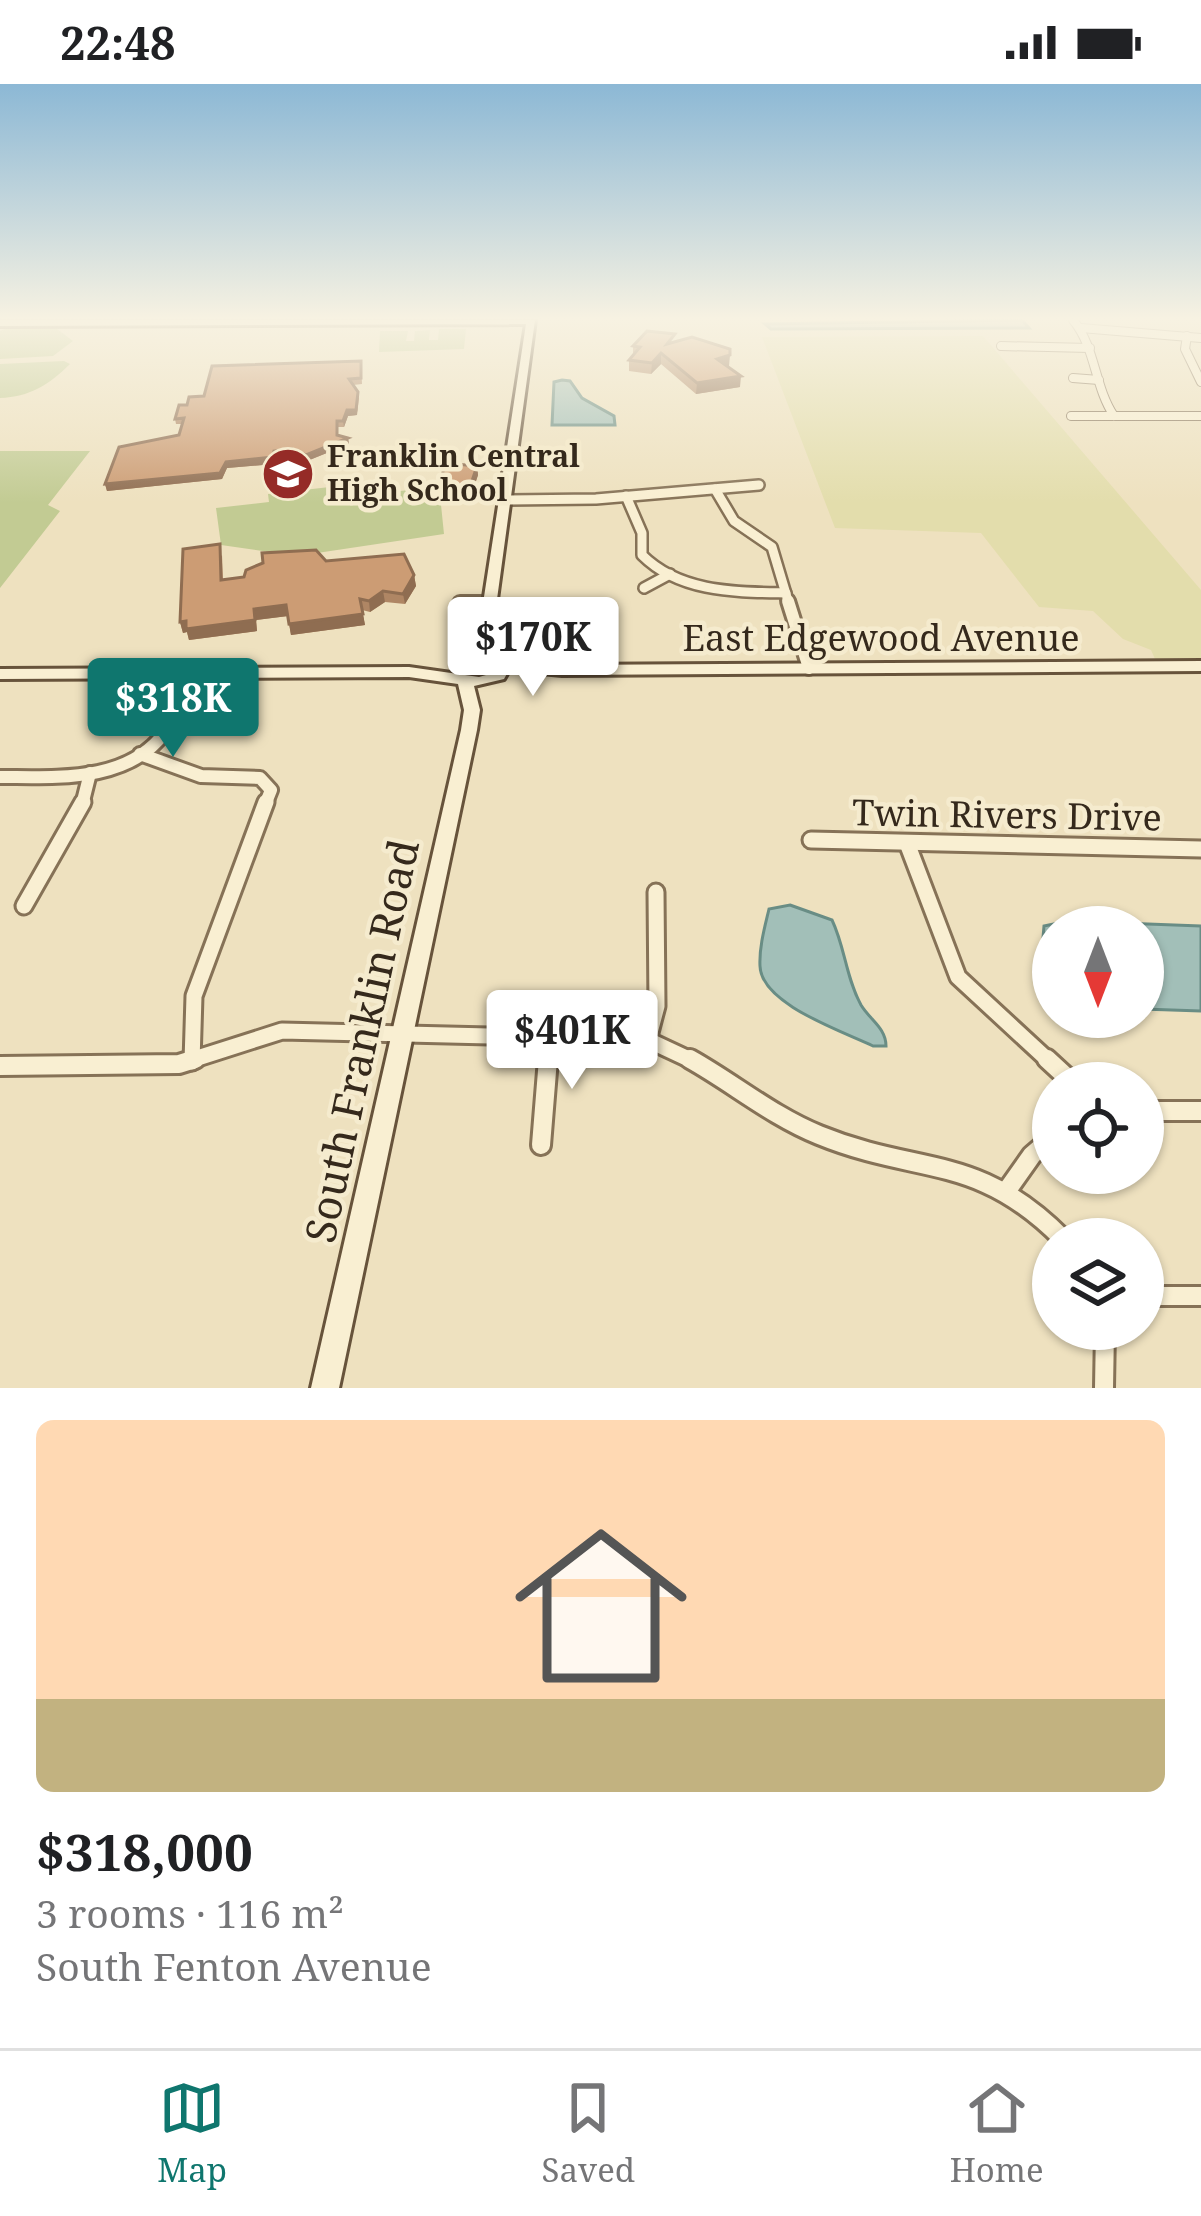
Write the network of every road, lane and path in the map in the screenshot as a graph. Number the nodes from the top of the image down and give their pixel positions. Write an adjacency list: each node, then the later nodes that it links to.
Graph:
1 (1099, 380): 4 (street)
2 (523, 381): 9 (main road)
3 (1071, 416): 4 (street)
4 (1114, 416): 5 (street)
5 (1201, 416)
6 (759, 485): 7 (street)
7 (715, 489): 8 (street); 12 (street)
8 (626, 496): 9 (street); 10 (street)
9 (506, 500): 14 (main road)
10 (670, 574): 11 (street); 12 (street)
11 (644, 587)
12 (787, 593): 17 (street)
13 (460, 604): 14 (street)
14 (490, 604): 15 (main road)
15 (485, 636): 18 (main road); 19 (main road)
16 (1201, 666): 17 (main road, East Edgewood Avenue)
17 (808, 668): 19 (main road, East Edgewood Avenue)
18 (464, 669): 19 (main road); 19 (main road); 20 (main road); 22 (main road, South Franklin Road)
19 (499, 670): 22 (main road, South Franklin Road)
20 (195, 673): 21 (main road); 23 (street)
21 (0, 674)
22 (472, 710): 31 (main road, South Franklin Road)
23 (140, 754): 24 (street); 34 (street)
24 (90, 773): 25 (street); 30 (street)
25 (0, 777)
26 (812, 840): 27 (street, Twin Rivers Drive)
27 (908, 843): 28 (street, Twin Rivers Drive); 35 (street)
28 (1201, 849)
29 (656, 892): 33 (street)
30 (24, 906)
31 (406, 1031): 32 (street); 34 (street); 46 (main road, South Franklin Road)
32 (550, 1034): 33 (street); 39 (street)
33 (648, 1040): 41 (street)
34 (192, 1062): 36 (street)
35 (1050, 1062)
36 (0, 1066)
37 (1164, 1112): 38 (street)
38 (1201, 1112)
39 (541, 1145)
40 (1032, 1156): 41 (street)
41 (1008, 1190): 42 (street)
42 (1039, 1218)
43 (1164, 1296): 44 (street)
44 (1201, 1296)
45 (1105, 1350): 47 (street)
46 (325, 1388)
47 (1104, 1388)

